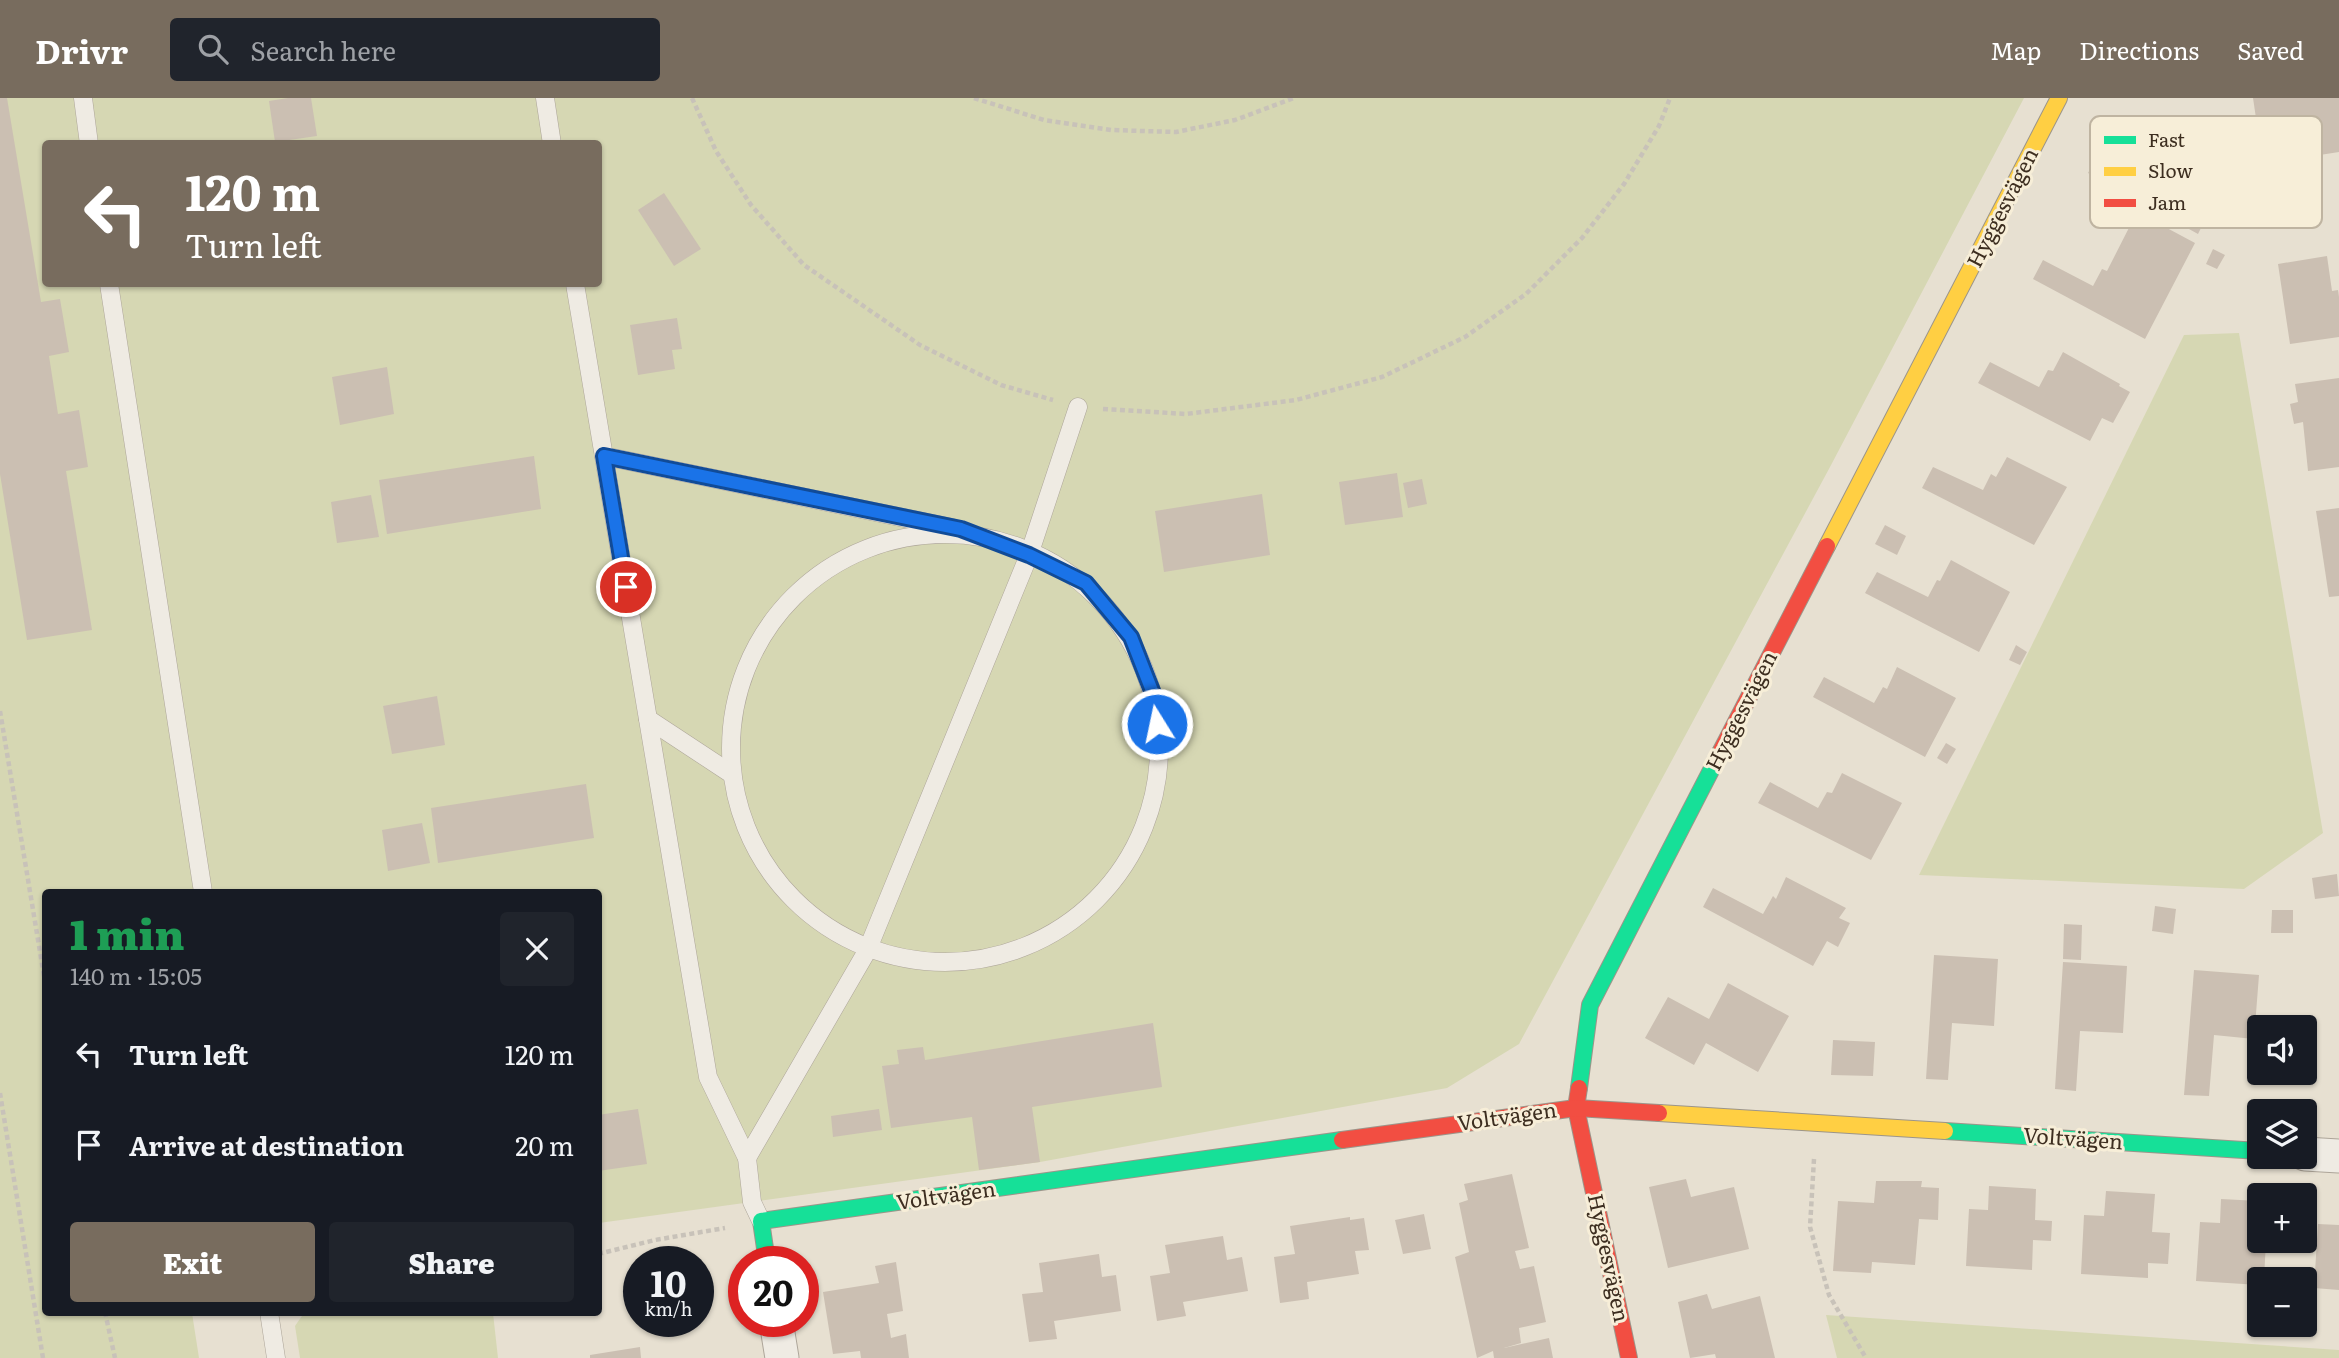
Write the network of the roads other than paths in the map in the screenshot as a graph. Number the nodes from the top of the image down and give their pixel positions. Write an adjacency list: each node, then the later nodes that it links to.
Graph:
1 (83, 98): 4 (lane)
2 (544, 98): 5 (lane)
3 (2059, 98): 16 (street, Hyggesvägen)
4 (88, 140)
5 (551, 140)
6 (109, 287): 14 (lane)
7 (576, 287): 9 (lane)
8 (1078, 407): 11 (lane)
9 (604, 456): 10 (lane); 12 (lane)
10 (961, 529): 11 (lane); 13 (lane)
11 (1029, 555): 15 (lane); 15 (lane)
12 (648, 719): 13 (lane); 20 (lane)
13 (730, 773): 15 (lane)
14 (203, 889)
15 (867, 951): 20 (lane)
16 (1576, 1108): 17 (street, Voltvägen); 21 (street, Voltvägen); 27 (street, Hyggesvägen)
17 (2247, 1150)
18 (2317, 1155): 19 (street)
19 (2339, 1156)
20 (747, 1158): 21 (lane)
21 (761, 1221): 22 (street)
22 (765, 1246)
23 (270, 1316): 25 (lane)
24 (779, 1337): 26 (street)
25 (276, 1358)
26 (782, 1358)
27 (1629, 1358)

